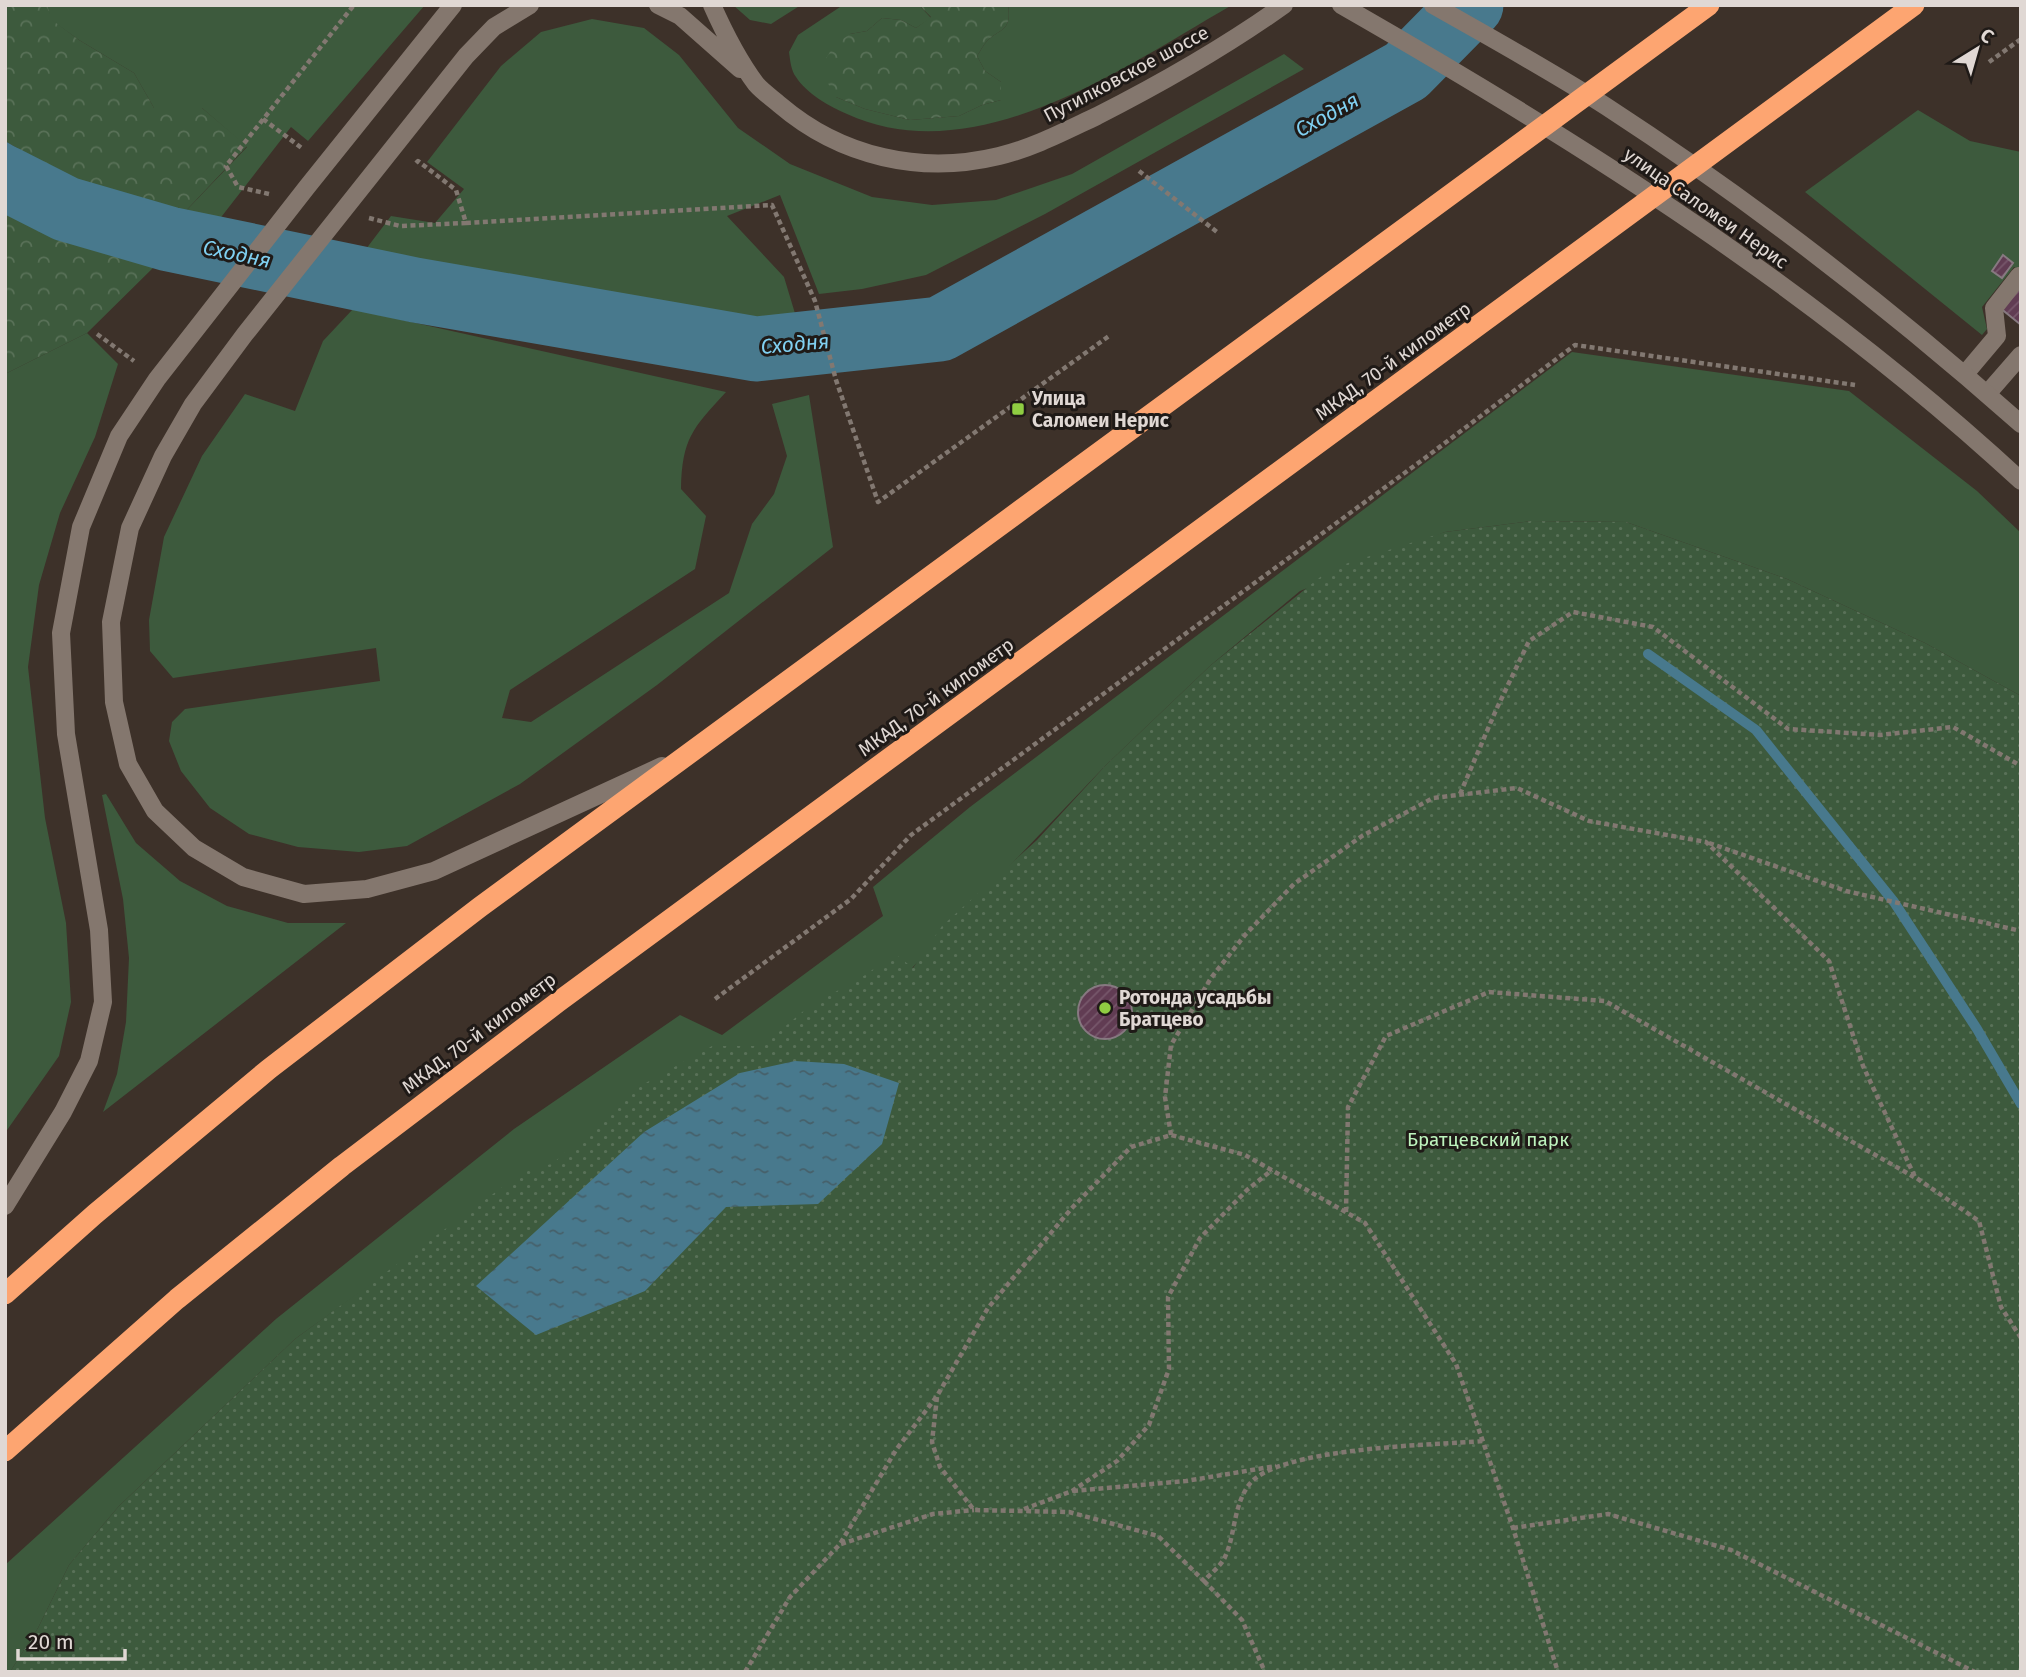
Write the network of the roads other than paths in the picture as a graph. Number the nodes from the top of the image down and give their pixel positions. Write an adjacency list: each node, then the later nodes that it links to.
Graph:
1 (453, 5): 18 (main road)
2 (530, 5): 17 (main road)
3 (658, 5): 10 (main road)
4 (712, 5): 10 (main road, Путилковское шоссе)
5 (1284, 5): 10 (main road, Путилковское шоссе)
6 (1341, 5): 16 (main road, улица Саломеи Нерис)
7 (1433, 5): 13 (main road, улица Саломеи Нерис)
8 (1709, 5): 17 (highway)
9 (1914, 5): 20 (highway, МКАД, 70-й километр)
10 (757, 85)
11 (2019, 276): 13 (main road)
12 (2021, 355): 14 (main road)
13 (1965, 374): 14 (main road, улица Саломеи Нерис)
14 (1987, 394): 15 (main road, улица Саломеи Нерис)
15 (2021, 424)
16 (2021, 481)
17 (697, 750): 19 (highway)
18 (5, 1206)
19 (5, 1294)
20 (5, 1451)

